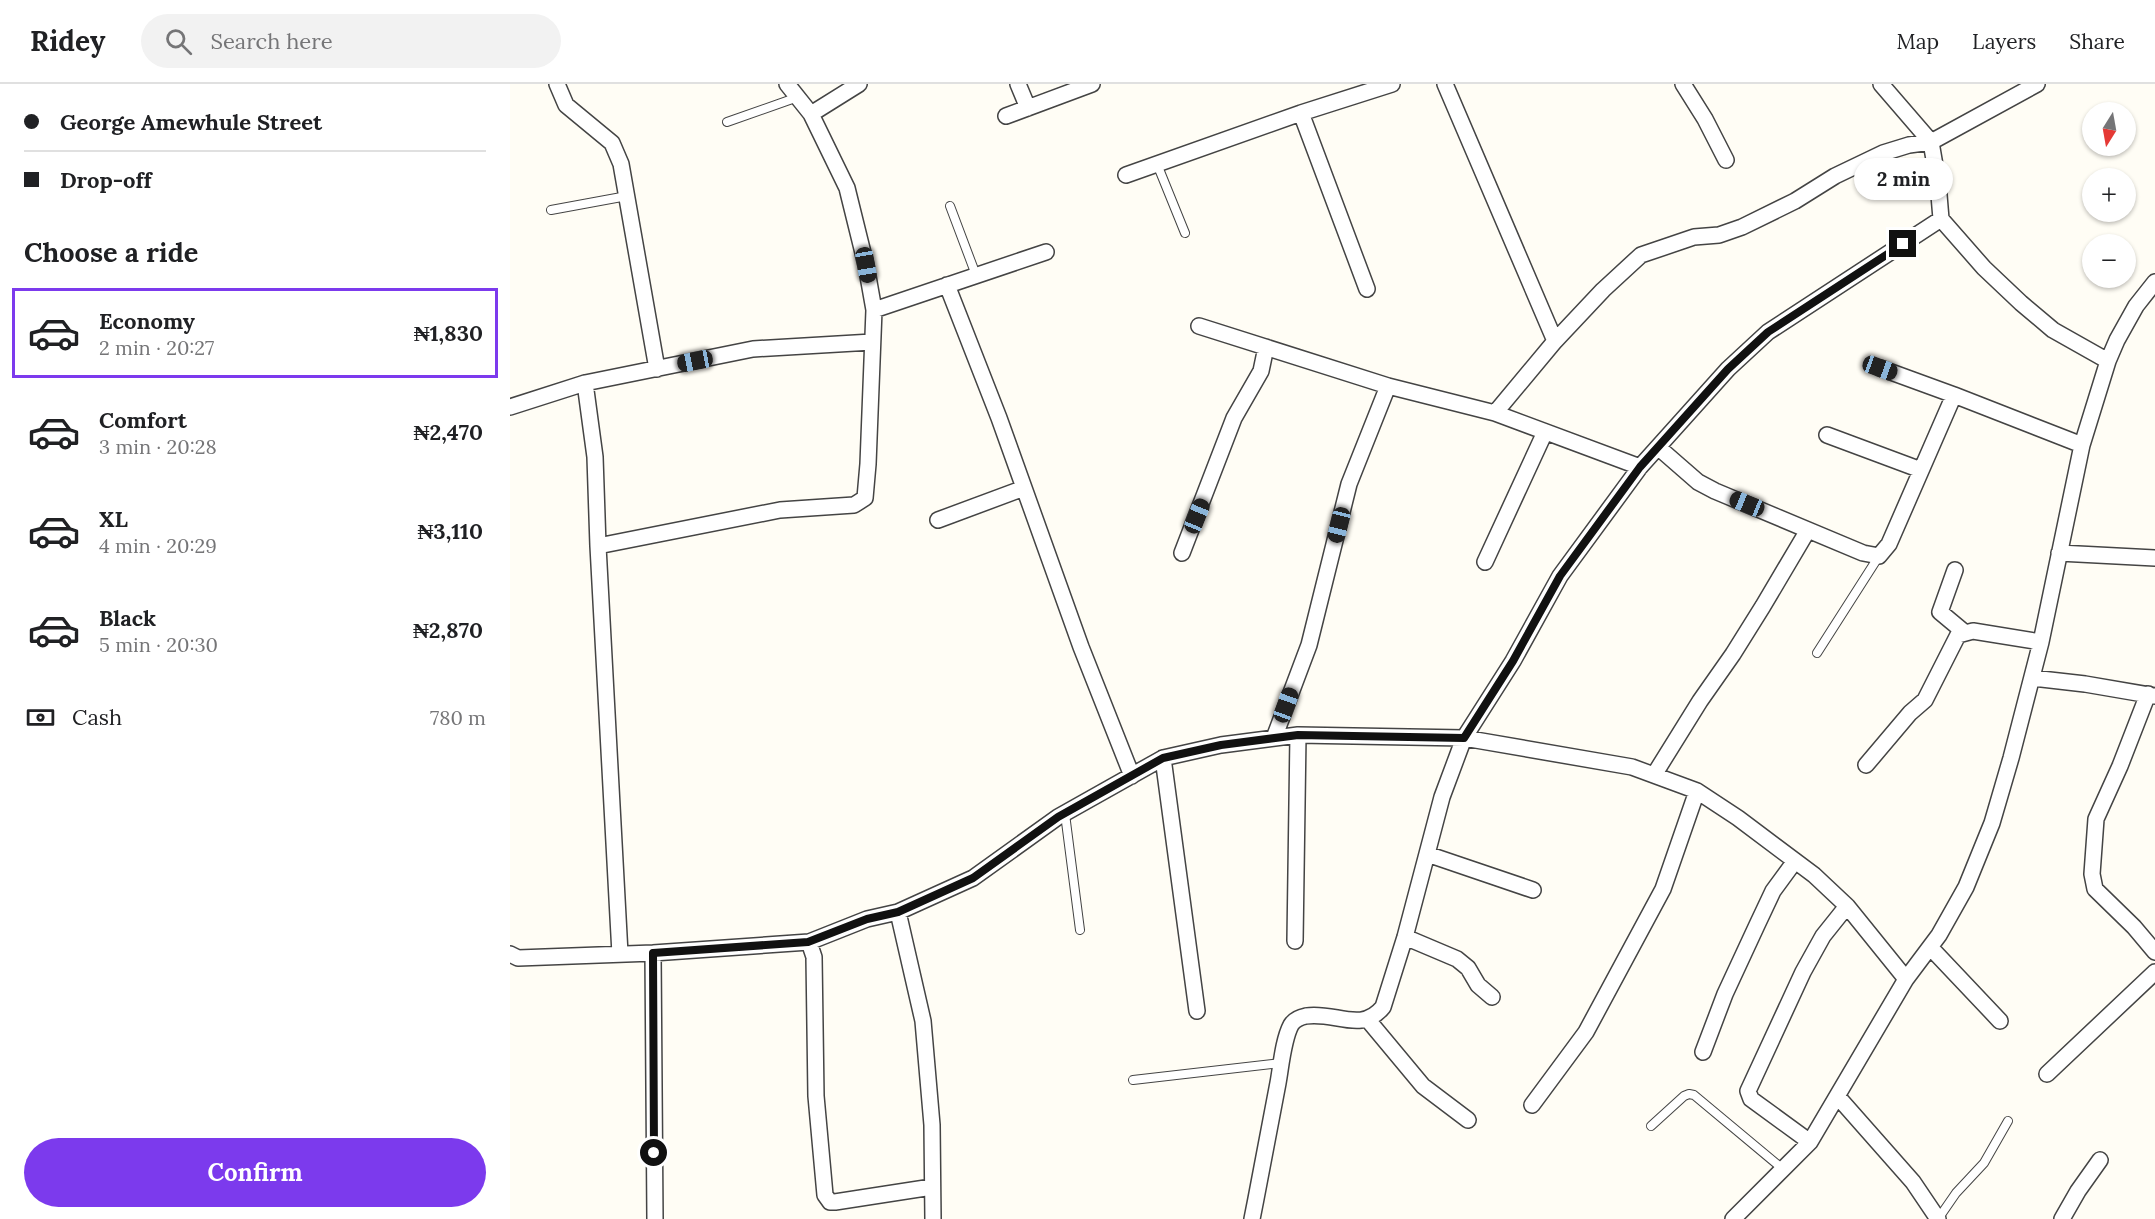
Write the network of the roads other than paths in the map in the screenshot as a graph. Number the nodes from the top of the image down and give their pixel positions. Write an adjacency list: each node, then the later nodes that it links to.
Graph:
1 (557, 84): 21 (street)
2 (787, 84): 11 (street)
3 (860, 84): 14 (street)
4 (1018, 84): 12 (street)
5 (1092, 84): 12 (street)
6 (1392, 84): 13 (street)
7 (1445, 84): 33 (street)
8 (1683, 84): 18 (street)
9 (1881, 84): 17 (street)
10 (2037, 84): 17 (street)
11 (798, 98): 14 (street); 16 (lane)
12 (1028, 108): 15 (street)
13 (1301, 113): 19 (street); 30 (street)
14 (811, 114): 31 (street)
15 (1006, 116)
16 (727, 122)
17 (1931, 142): 24 (street); 33 (street)
18 (1726, 160)
19 (1157, 164): 20 (street); 25 (lane)
20 (1126, 175)
21 (627, 196): 23 (lane); 38 (street)
22 (950, 206): 27 (lane)
23 (551, 210)
24 (1941, 219): 36 (street); 47 (street)
25 (1185, 233)
26 (1046, 252): 27 (street)
27 (976, 275): 29 (street)
28 (2155, 282): 36 (street)
29 (947, 285): 31 (street); 50 (street)
30 (1367, 289)
31 (874, 310): 34 (street)
32 (1199, 326): 35 (street)
33 (1555, 341): 43 (street)
34 (872, 342): 38 (street); 53 (street)
35 (1266, 347): 40 (street); 54 (street)
36 (2108, 361): 46 (street)
37 (1880, 368): 41 (street)
38 (657, 369): 39 (street)
39 (585, 383): 42 (street); 53 (street)
40 (1388, 386): 43 (street); 66 (street)
41 (1954, 395): 46 (street); 49 (street)
42 (510, 407)
43 (1495, 413): 44 (street)
44 (1545, 432): 48 (street); 58 (street)
45 (1827, 435): 49 (street)
46 (2082, 445): 55 (street)
47 (1659, 448): 48 (street); 52 (street)
48 (1640, 467): 67 (street)
49 (1921, 470): 56 (street)
50 (1024, 488): 51 (street); 71 (street)
51 (938, 520)
52 (1808, 530): 56 (street); 70 (street)
53 (597, 546): 87 (street)
54 (1182, 553)
55 (2059, 554): 57 (street); 61 (street)
56 (1879, 556): 62 (lane)
57 (2155, 558)
58 (1485, 562)
59 (1954, 570): 60 (street)
60 (1964, 632): 61 (street); 69 (street)
61 (2041, 642): 63 (street)
62 (1817, 653)
63 (2032, 678): 64 (street); 83 (street)
64 (2152, 695): 84 (street)
65 (1298, 735): 66 (street); 67 (street); 81 (street)
66 (1274, 738): 68 (street)
67 (1464, 738): 70 (street); 74 (street)
68 (1163, 758): 71 (street); 91 (street)
69 (1866, 765)
70 (1654, 775): 72 (street)
71 (1132, 776): 73 (street)
72 (1697, 791): 75 (street); 99 (street)
73 (1065, 814): 78 (street); 79 (lane)
74 (1427, 854): 76 (street); 80 (street)
75 (1796, 861): 77 (street); 94 (street)
76 (1533, 890)
77 (1847, 906): 89 (street); 103 (street)
78 (898, 912): 82 (street); 106 (street)
79 (1080, 930)
80 (1405, 937): 90 (street); 92 (street)
81 (1295, 941)
82 (808, 942): 85 (street); 106 (street)
83 (1930, 947): 89 (street); 93 (street)
84 (2155, 952)
85 (653, 953): 87 (street); 107 (street)
86 (510, 954): 87 (street)
87 (620, 954)
88 (2155, 972): 96 (street)
89 (1906, 979): 98 (street)
90 (1492, 997)
91 (1197, 1011)
92 (1368, 1020): 95 (street); 100 (street)
93 (2000, 1022)
94 (1703, 1052)
95 (1281, 1063): 97 (lane); 109 (street)
96 (2047, 1074)
97 (1133, 1080)
98 (1838, 1097): 103 (street); 111 (street)
99 (1532, 1105)
100 (1468, 1120)
101 (2008, 1121): 111 (lane)
102 (1651, 1126): 105 (lane)
103 (1810, 1142): 105 (street)
104 (2100, 1160): 112 (street)
105 (1784, 1170): 110 (street)
106 (933, 1187): 108 (street)
107 (655, 1219)
108 (933, 1219)
109 (1252, 1219)
110 (1733, 1219)
111 (1938, 1219)
112 (2062, 1219)

